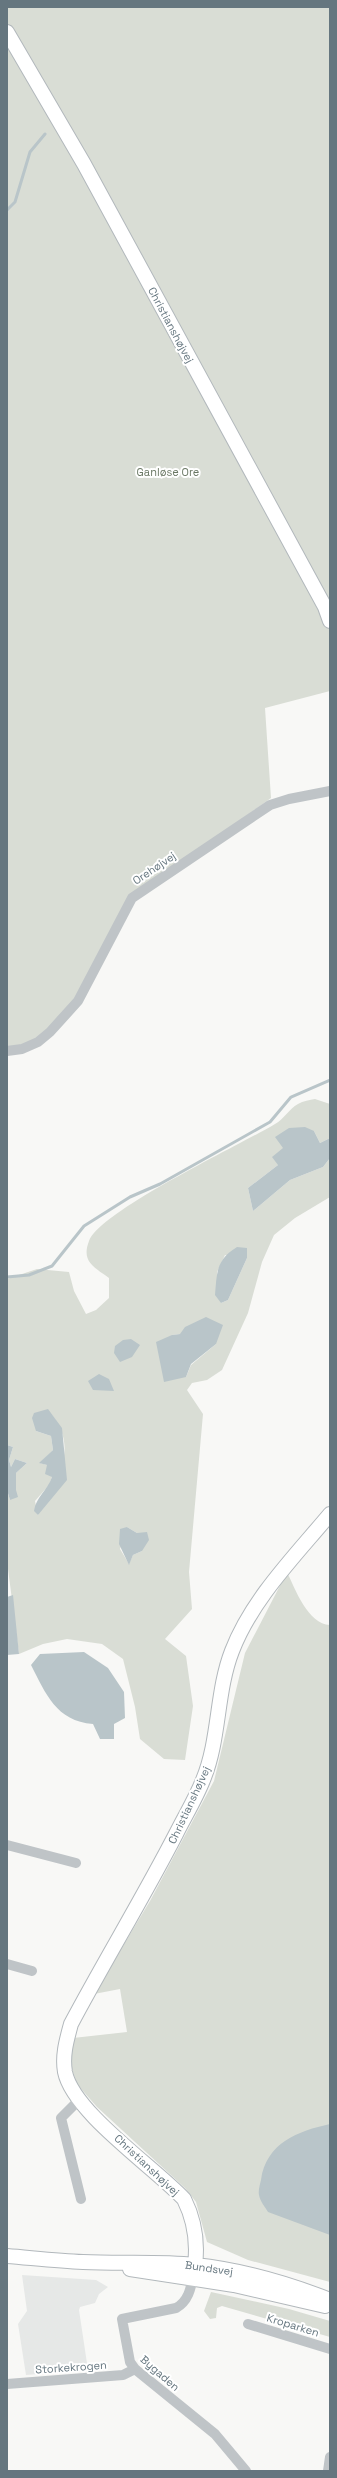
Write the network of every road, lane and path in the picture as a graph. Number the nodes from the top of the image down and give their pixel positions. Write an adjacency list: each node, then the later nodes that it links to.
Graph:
1 (7, 32): 2 (street, Christianshøjvej)
2 (330, 621)
3 (330, 791): 4 (street, Orehøjvej)
4 (7, 1051)
5 (330, 1514): 10 (street, Christianshøjvej)
6 (7, 1845): 7 (street)
7 (76, 1864)
8 (7, 1964): 9 (street)
9 (32, 1972)
10 (79, 2100): 11 (street); 13 (street, Christianshøjvej)
11 (81, 2200)
12 (7, 2256): 13 (street, Bundsvej)
13 (194, 2272): 14 (street, Bundsvej); 15 (street, Bundsvej); 18 (street, Bygaden)
14 (330, 2300)
15 (330, 2308)
16 (248, 2324): 17 (street, Kroparken)
17 (330, 2350)
18 (135, 2368): 19 (street, Storkekrogen); 21 (street, Bygaden)
19 (7, 2384)
20 (330, 2457): 22 (street)
21 (246, 2471)
22 (328, 2471)

